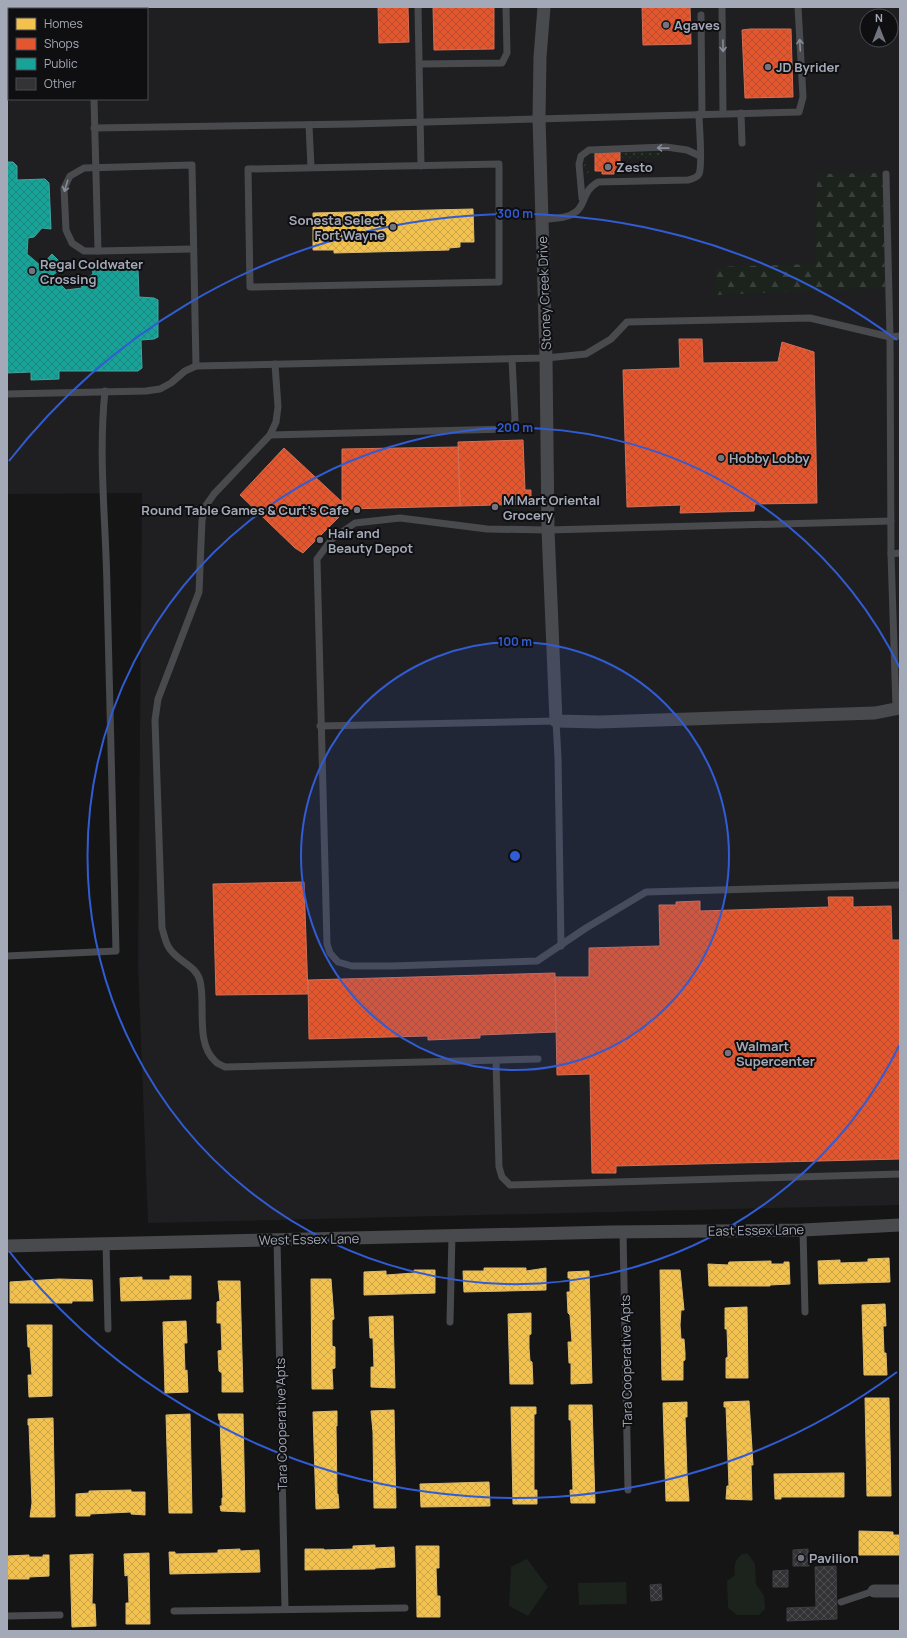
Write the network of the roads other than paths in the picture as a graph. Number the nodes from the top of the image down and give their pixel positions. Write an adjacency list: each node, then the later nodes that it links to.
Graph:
1 (418, 7): 7 (lane)
2 (506, 7): 7 (lane)
3 (544, 7): 12 (street, Stoney Creek Drive)
4 (722, 7): 9 (lane, one-way to 9)
5 (798, 7): 10 (lane, one-way to 5)
6 (701, 14): 11 (lane)
7 (420, 64): 13 (lane)
8 (94, 100): 15 (lane)
9 (723, 113): 10 (lane); 11 (lane)
10 (741, 113): 16 (lane)
11 (701, 114): 12 (lane); 17 (lane)
12 (539, 118): 13 (lane); 23 (street, Stoney Creek Drive)
13 (422, 122): 14 (lane); 18 (lane)
14 (309, 125): 15 (lane); 20 (lane)
15 (94, 128): 19 (lane)
16 (742, 143)
17 (700, 156): 22 (lane); 22 (lane, one-way to 22)
18 (422, 166): 20 (lane); 20 (lane)
19 (96, 167): 24 (lane); 25 (lane); 25 (lane, one-way to 25)
20 (311, 167)
21 (886, 174): 26 (lane)
22 (583, 200): 23 (lane)
23 (542, 220): 28 (street, Stoney Creek Drive)
24 (193, 249): 25 (lane); 31 (lane)
25 (98, 251)
26 (890, 336): 27 (lane); 28 (lane); 35 (lane)
27 (900, 336)
28 (546, 358): 29 (lane); 36 (street, Stoney Creek Drive)
29 (512, 359): 30 (lane); 34 (lane)
30 (276, 364): 31 (lane); 34 (lane)
31 (196, 366): 32 (lane)
32 (105, 391): 33 (lane); 45 (lane)
33 (7, 394)
34 (270, 435): 47 (lane)
35 (891, 521): 36 (lane); 37 (lane)
36 (548, 530): 41 (street, Stoney Creek Drive); 42 (lane)
37 (891, 554): 38 (lane); 39 (lane)
38 (900, 554)
39 (896, 619): 40 (lane)
40 (898, 708): 41 (street)
41 (556, 721): 42 (lane); 44 (lane)
42 (320, 726): 44 (lane)
43 (900, 885): 44 (lane)
44 (561, 946)
45 (7, 956)
46 (538, 1059): 47 (lane)
47 (496, 1061): 48 (lane)
48 (900, 1174)
49 (900, 1225): 50 (street, East Essex Lane)
50 (803, 1230): 51 (street, East Essex Lane); 56 (lane)
51 (617, 1232): 52 (street, West Essex Lane); 59 (lane, Tara Cooperative Apts)
52 (452, 1235): 53 (street, West Essex Lane); 57 (lane)
53 (277, 1239): 54 (street, West Essex Lane); 64 (lane, Tara Cooperative Apts)
54 (106, 1243): 55 (street, West Essex Lane); 58 (lane)
55 (7, 1246)
56 (805, 1312)
57 (450, 1322)
58 (108, 1328)
59 (628, 1490)
60 (874, 1591): 61 (street); 62 (lane)
61 (900, 1591)
62 (841, 1602)
63 (405, 1608): 64 (lane)
64 (285, 1609): 65 (lane)
65 (174, 1611)
66 (60, 1615): 67 (lane)
67 (7, 1616)

